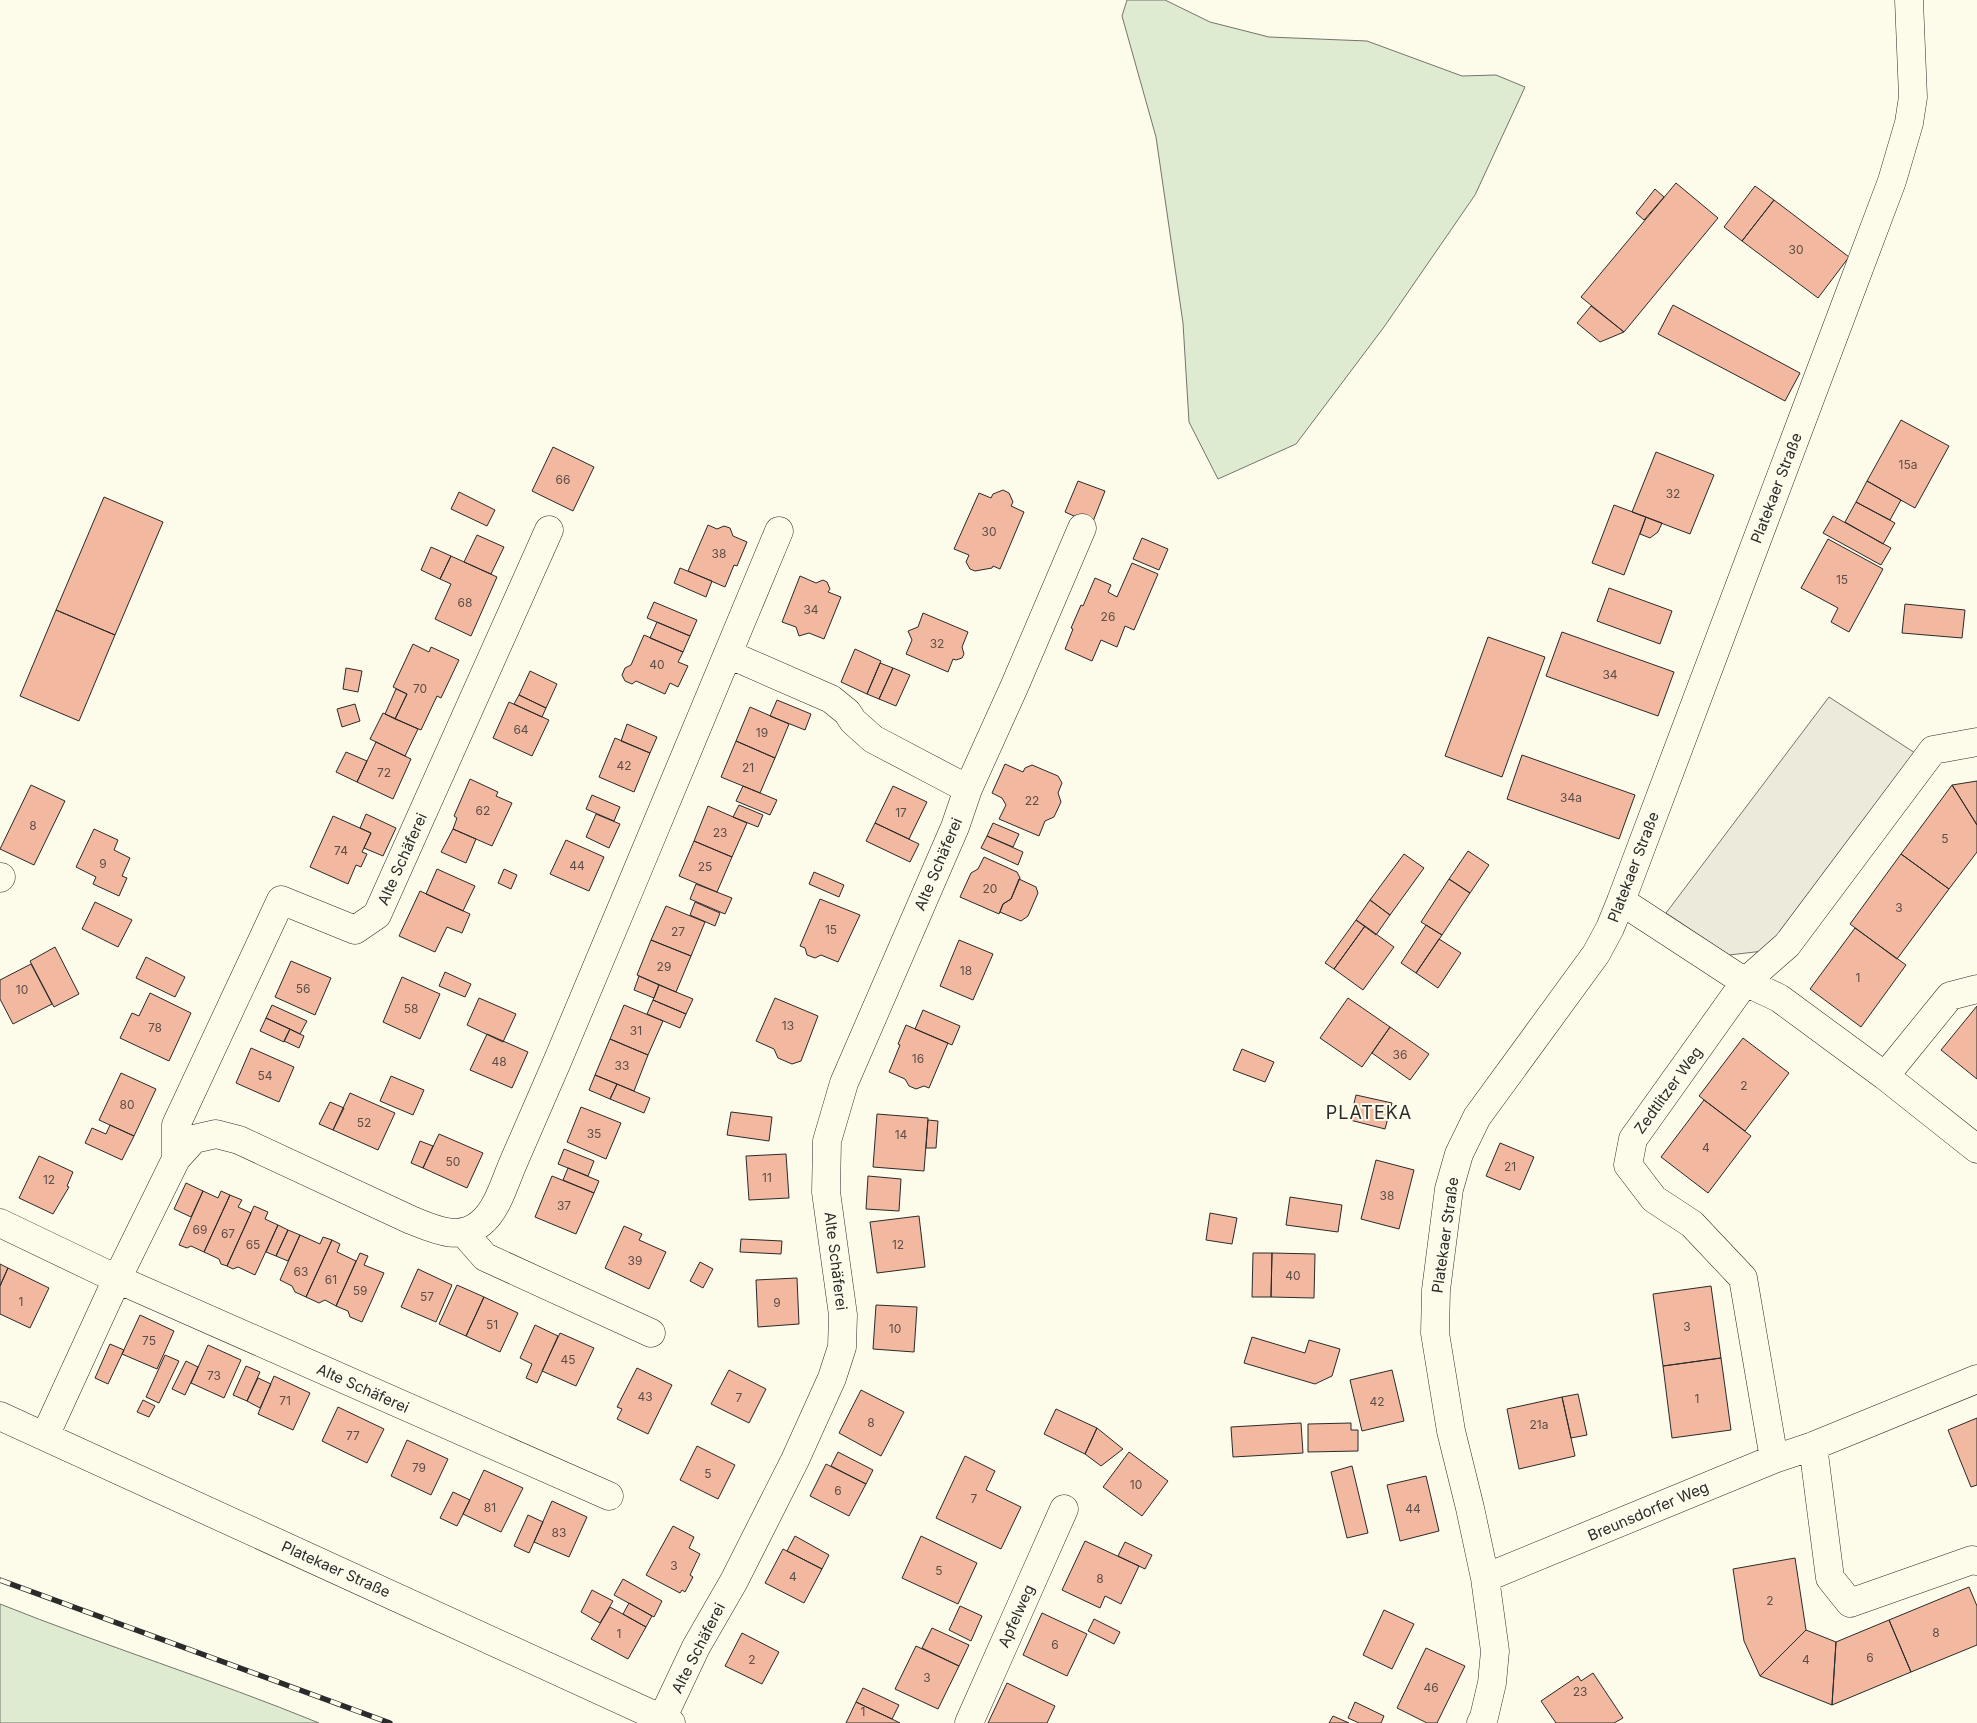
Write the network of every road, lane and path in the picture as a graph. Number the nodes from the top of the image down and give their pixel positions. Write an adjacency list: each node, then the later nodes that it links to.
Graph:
1 (1909, 0): 8 (street, Platekaer Straße)
2 (1082, 528): 7 (street, Alte Schäferei)
3 (548, 530): 13 (street, Alte Schäferei)
4 (779, 531): 5 (street)
5 (728, 654): 7 (street); 15 (street)
6 (1977, 742): 9 (street, Zedtlitzer Weg)
7 (968, 789): 27 (street, Alte Schäferei)
8 (1621, 901): 9 (street); 26 (street, Platekaer Straße)
9 (1745, 982): 11 (street); 22 (street, Zedtlitzer Weg)
10 (1977, 989): 11 (street)
11 (1885, 1076): 12 (street)
12 (1977, 1148)
13 (176, 1159): 15 (street, Alte Schäferei); 16 (street, Alte Schäferei)
14 (0, 1223): 16 (street)
15 (464, 1233): 17 (street)
16 (117, 1280): 20 (street, Alte Schäferei); 23 (street, Alte Schäferei)
17 (651, 1333)
18 (1977, 1379): 21 (street, Breunsdorfer Weg)
19 (0, 1416): 20 (street, Platekaer Straße)
20 (45, 1436): 27 (street, Platekaer Straße)
21 (1813, 1446): 22 (street, Breunsdorfer Weg); 25 (street)
22 (1774, 1458): 26 (street, Breunsdorfer Weg)
23 (608, 1496)
24 (1064, 1509): 29 (street, Apfelweg)
25 (1977, 1561)
26 (1484, 1578): 28 (street, Platekaer Straße)
27 (666, 1721)
28 (1486, 1721)
29 (969, 1723)

